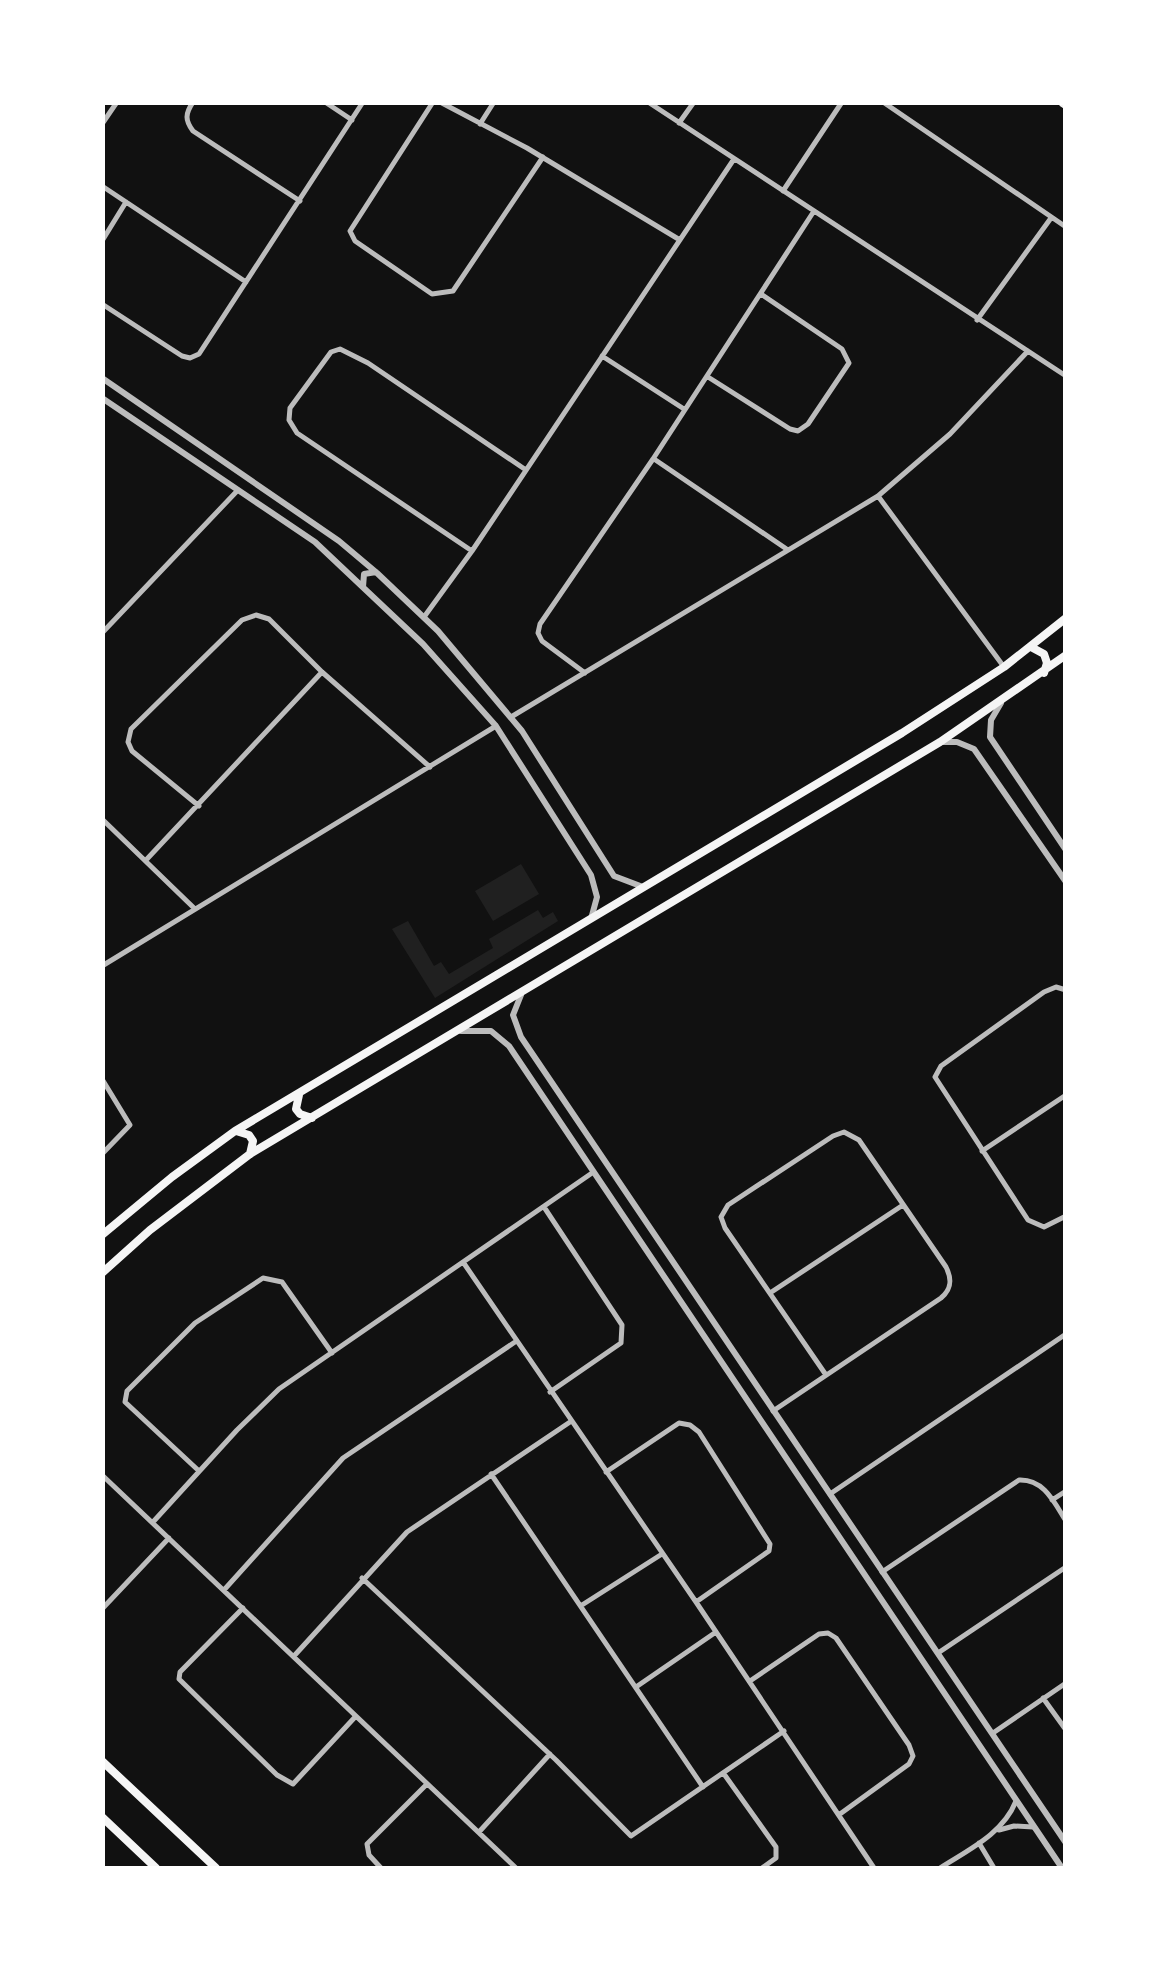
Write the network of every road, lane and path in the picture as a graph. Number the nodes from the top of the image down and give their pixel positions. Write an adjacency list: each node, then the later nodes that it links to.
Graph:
1 (117, 102): 13 (street)
2 (193, 102): 19 (street)
3 (326, 102): 11 (street)
4 (363, 102): 11 (street)
5 (436, 102): 14 (street); 15 (street)
6 (494, 102): 14 (street)
7 (648, 102): 12 (street)
8 (694, 102): 12 (street)
9 (842, 102): 18 (street)
10 (883, 102): 22 (street)
11 (352, 120): 19 (street)
12 (680, 123): 16 (street)
13 (102, 124)
14 (480, 124): 15 (street)
15 (543, 158): 24 (street)
16 (734, 159): 18 (street); 24 (street)
17 (102, 186): 20 (street)
18 (782, 192): 21 (street)
19 (300, 201): 26 (street)
20 (126, 202): 25 (street); 26 (street)
21 (814, 211): 27 (street); 29 (street)
22 (1052, 218): 23 (street); 29 (street)
23 (1066, 227)
24 (680, 240): 31 (street)
25 (102, 241)
26 (246, 282): 28 (street)
27 (761, 294): 33 (street); 33 (street)
28 (102, 304)
29 (978, 320): 30 (street)
30 (1028, 351): 32 (street); 41 (street)
31 (602, 356): 37 (street); 39 (street)
32 (1066, 376)
33 (708, 377): 37 (street)
34 (102, 378): 35 (street)
35 (114, 386): 36 (street); 44 (street)
36 (104, 399): 40 (street)
37 (684, 409): 38 (street)
38 (654, 458): 42 (street); 56 (street)
39 (526, 470): 43 (street); 43 (street)
40 (239, 490): 45 (street); 50 (street)
41 (878, 496): 42 (street); 53 (street)
42 (788, 550): 56 (street)
43 (472, 552): 48 (street)
44 (358, 557): 45 (street); 46 (street)
45 (344, 570): 47 (street)
46 (377, 573): 47 (street); 48 (street)
47 (363, 587): 59 (street)
48 (424, 617): 58 (street)
49 (1066, 618): 51 (main road)
50 (102, 633)
51 (1031, 647): 53 (main road); 55 (main road)
52 (1066, 655): 55 (main road)
53 (1004, 667): 73 (main road)
54 (322, 672): 61 (street); 64 (street); 64 (street)
55 (1044, 672): 57 (main road)
56 (585, 673): 58 (street)
57 (1001, 702): 60 (main road); 62 (street)
58 (511, 717): 63 (street)
59 (496, 726): 61 (street); 65 (street)
60 (940, 742): 66 (street); 79 (main road)
61 (430, 767): 74 (street)
62 (1030, 799): 66 (street); 68 (street)
63 (564, 800): 65 (street); 73 (street)
64 (199, 806): 71 (street)
65 (550, 811): 75 (street)
66 (1018, 811): 69 (street)
67 (102, 819): 71 (street)
68 (1045, 820): 69 (street); 70 (street)
69 (1031, 830): 72 (street)
70 (1066, 850)
71 (147, 860): 74 (street)
72 (1066, 882)
73 (643, 887): 75 (main road)
74 (195, 909): 77 (street)
75 (592, 919): 85 (main road)
76 (102, 955): 77 (street)
77 (109, 961): 78 (street)
78 (102, 966)
79 (528, 987): 81 (main road); 82 (street)
80 (1066, 990): 89 (street)
81 (450, 1035): 83 (street); 87 (main road)
82 (526, 1043): 83 (street); 100 (street)
83 (513, 1052): 92 (street)
84 (102, 1079): 90 (street)
85 (302, 1091): 87 (main road); 88 (main road)
86 (1066, 1096): 89 (street)
87 (312, 1118): 91 (main road)
88 (236, 1131): 91 (main road); 96 (main road)
89 (982, 1151): 95 (street)
90 (102, 1154)
91 (250, 1154): 98 (main road)
92 (592, 1173): 94 (street); 101 (street)
93 (902, 1205): 99 (street); 99 (street); 107 (street)
94 (544, 1206): 97 (street); 108 (street)
95 (1066, 1216)
96 (102, 1235)
97 (463, 1262): 104 (street); 106 (street)
98 (102, 1274)
99 (770, 1293): 107 (street)
100 (708, 1317): 101 (street); 103 (street)
101 (696, 1325): 105 (street)
102 (1066, 1334): 116 (street)
103 (720, 1335): 105 (street); 109 (street)
104 (515, 1342): 108 (street); 129 (street)
105 (708, 1343): 122 (street)
106 (332, 1354): 111 (street); 111 (street)
107 (826, 1375): 109 (street)
108 (550, 1392): 110 (street)
109 (772, 1411): 116 (street)
110 (570, 1422): 112 (street); 114 (street)
111 (199, 1471): 119 (street)
112 (606, 1472): 124 (street); 130 (street)
113 (102, 1474): 119 (street)
114 (491, 1474): 128 (street); 131 (street)
115 (1066, 1491): 117 (street)
116 (830, 1494): 120 (street)
117 (1052, 1500): 118 (street); 127 (street)
118 (1066, 1521)
119 (153, 1522): 121 (street)
120 (856, 1532): 122 (street); 123 (street)
121 (169, 1538): 129 (street); 133 (street)
122 (842, 1541): 125 (street)
123 (868, 1550): 125 (street); 127 (street)
124 (662, 1554): 130 (street); 131 (street)
125 (854, 1558): 142 (street)
126 (1066, 1567): 135 (street)
127 (882, 1572): 135 (street)
128 (362, 1578): 136 (street); 149 (street)
129 (224, 1590): 132 (street)
130 (696, 1602): 134 (street)
131 (582, 1605): 139 (street)
132 (243, 1608): 136 (street); 144 (street)
133 (102, 1609)
134 (716, 1632): 137 (street); 139 (street)
135 (938, 1653): 140 (street)
136 (294, 1656): 144 (street)
137 (750, 1681): 147 (street); 155 (street)
138 (1066, 1683): 141 (street)
139 (636, 1687): 153 (street)
140 (966, 1694): 142 (street); 143 (street)
141 (1044, 1698): 146 (street); 148 (street)
142 (953, 1704): 145 (street)
143 (977, 1710): 145 (street); 148 (street)
144 (356, 1716): 152 (street)
145 (964, 1720): 154 (street)
146 (1066, 1730)
147 (784, 1732): 151 (street); 155 (street)
148 (993, 1733): 160 (street)
149 (550, 1754): 153 (street); 159 (street)
150 (102, 1760): 165 (main road)
151 (724, 1774): 153 (street); 168 (street)
152 (428, 1784): 159 (street); 166 (street)
153 (703, 1788)
154 (1016, 1801): 157 (street); 158 (street)
155 (840, 1814): 169 (street)
156 (102, 1818): 162 (main road)
157 (1033, 1828): 158 (street); 172 (street)
158 (996, 1831): 161 (street)
159 (479, 1832): 167 (street)
160 (1066, 1842)
161 (978, 1843): 170 (street); 171 (street)
162 (136, 1849): 163 (street); 164 (main road)
163 (146, 1868)
164 (156, 1868)
165 (216, 1868)
166 (381, 1868)
167 (516, 1868)
168 (762, 1868)
169 (874, 1868)
170 (940, 1868)
171 (994, 1868)
172 (1062, 1868)

